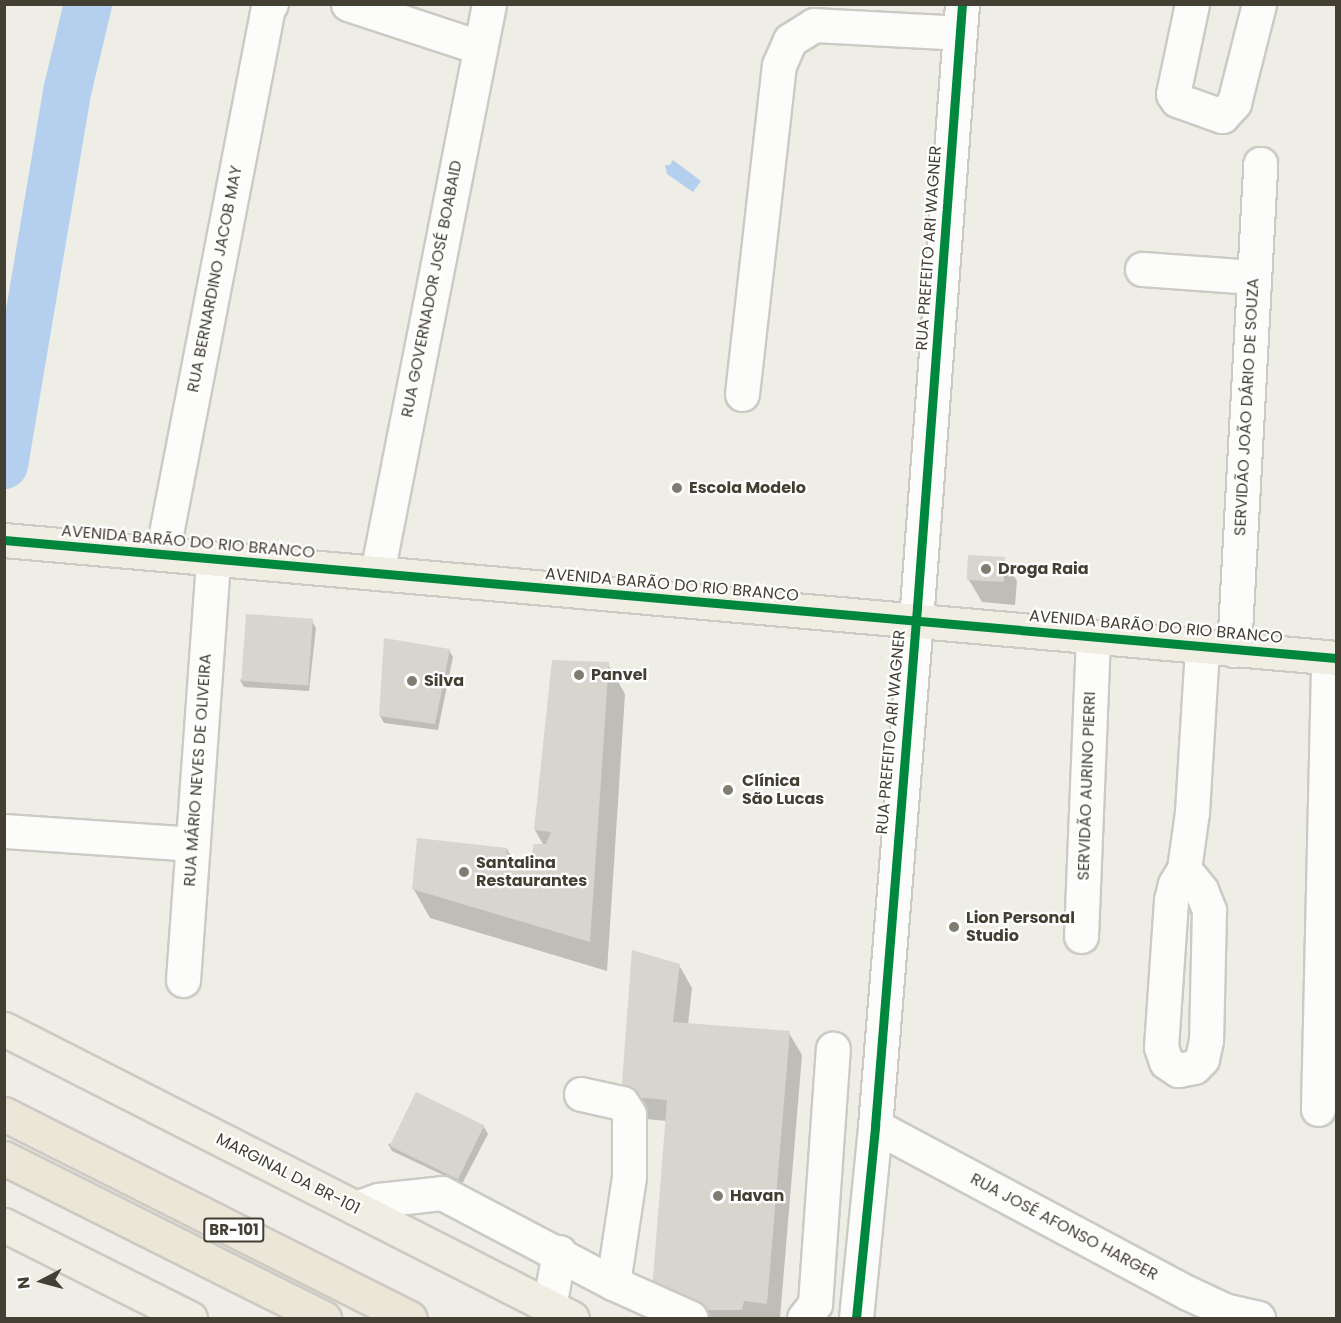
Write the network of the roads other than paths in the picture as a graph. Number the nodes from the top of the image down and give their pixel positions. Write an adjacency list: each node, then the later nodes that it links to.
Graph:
1 (271, 4): 13 (street, RUA BERNARDINO JACOB MAY)
2 (348, 4): 7 (street)
3 (489, 4): 7 (street, RUA GOVERNADOR JOSÉ BOABAID)
4 (1192, 4): 5 (street)
5 (1259, 4)
6 (961, 19): 11 (street); 16 (street, RUA PREFEITO ARI WAGNER)
7 (479, 47): 15 (street, RUA GOVERNADOR JOSÉ BOABAID)
8 (1260, 164): 10 (street, SERVIDÃO JOÃO DÁRIO DE SOUZA)
9 (1142, 269): 10 (street)
10 (1254, 277): 18 (street, SERVIDÃO JOÃO DÁRIO DE SOUZA)
11 (742, 394)
12 (4, 540): 13 (main road, AVENIDA BARÃO DO RIO BRANCO)
13 (162, 554): 14 (main road, AVENIDA BARÃO DO RIO BRANCO)
14 (213, 560): 15 (main road, AVENIDA BARÃO DO RIO BRANCO); 21 (street, RUA MÁRIO NEVES DE OLIVEIRA)
15 (377, 573): 16 (main road, AVENIDA BARÃO DO RIO BRANCO)
16 (915, 621): 17 (main road, AVENIDA BARÃO DO RIO BRANCO); 30 (street, RUA PREFEITO ARI WAGNER)
17 (1093, 637): 18 (main road, AVENIDA BARÃO DO RIO BRANCO); 23 (street, SERVIDÃO AURINO PIERRI)
18 (1218, 648): 19 (main road, AVENIDA BARÃO DO RIO BRANCO); 22 (street, SERVIDÃO JOÃO DÁRIO DE SOUZA)
19 (1332, 658): 28 (street)
20 (4, 831): 21 (street)
21 (193, 843): 24 (street, RUA MÁRIO NEVES DE OLIVEIRA)
22 (1184, 869): 22 (street, SERVIDÃO JOÃO DÁRIO DE SOUZA)
23 (1081, 936)
24 (183, 980)
25 (4, 1029): 32 (main road, MARGINAL DA BR-101)
26 (833, 1049): 43 (street)
27 (581, 1094): 37 (street)
28 (1318, 1109)
29 (4, 1114): 41 (highway, BR-101)
30 (874, 1126): 44 (street, RUA PREFEITO ARI WAGNER); 45 (street, RUA JOSÉ AFONSO HARGER)
31 (4, 1158): 40 (highway, BR-101)
32 (356, 1208): 35 (street); 38 (main road, MARGINAL DA BR-101)
33 (4, 1225): 36 (main road)
34 (4, 1247): 36 (main road)
35 (559, 1252): 37 (street); 38 (street)
36 (76, 1261): 39 (main road)
37 (613, 1282): 42 (street)
38 (560, 1313)
39 (190, 1318)
40 (324, 1318)
41 (410, 1318)
42 (691, 1318)
43 (804, 1318)
44 (856, 1318)
45 (1258, 1318)

